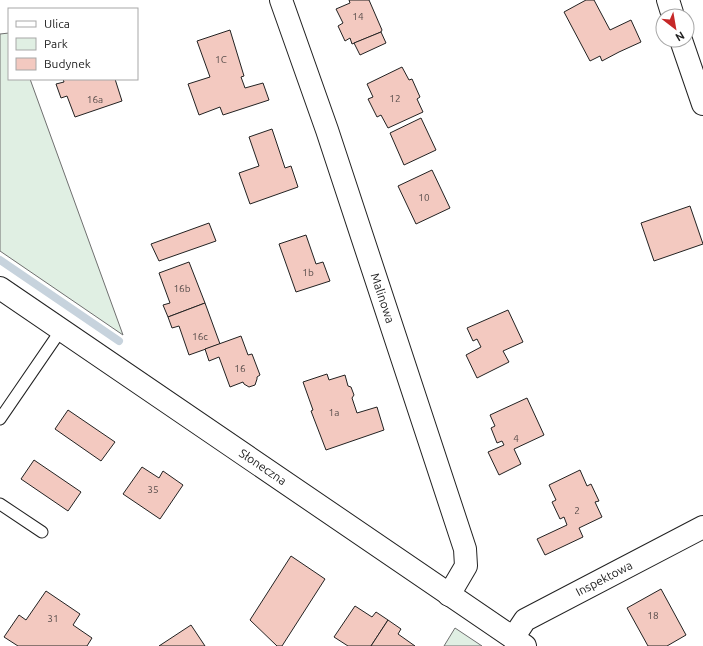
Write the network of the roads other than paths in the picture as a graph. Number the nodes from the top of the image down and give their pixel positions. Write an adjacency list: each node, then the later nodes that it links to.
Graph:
1 (281, 0): 10 (street, Malinowa)
2 (684, 48): 3 (street)
3 (703, 104)
4 (0, 288): 5 (street, Słoneczna)
5 (61, 330): 6 (lane); 10 (street, Słoneczna)
6 (0, 419)
7 (0, 504): 9 (lane)
8 (703, 528): 11 (street, Inspektowa)
9 (42, 532)
10 (449, 595): 11 (street, Słoneczna)
11 (519, 642)

